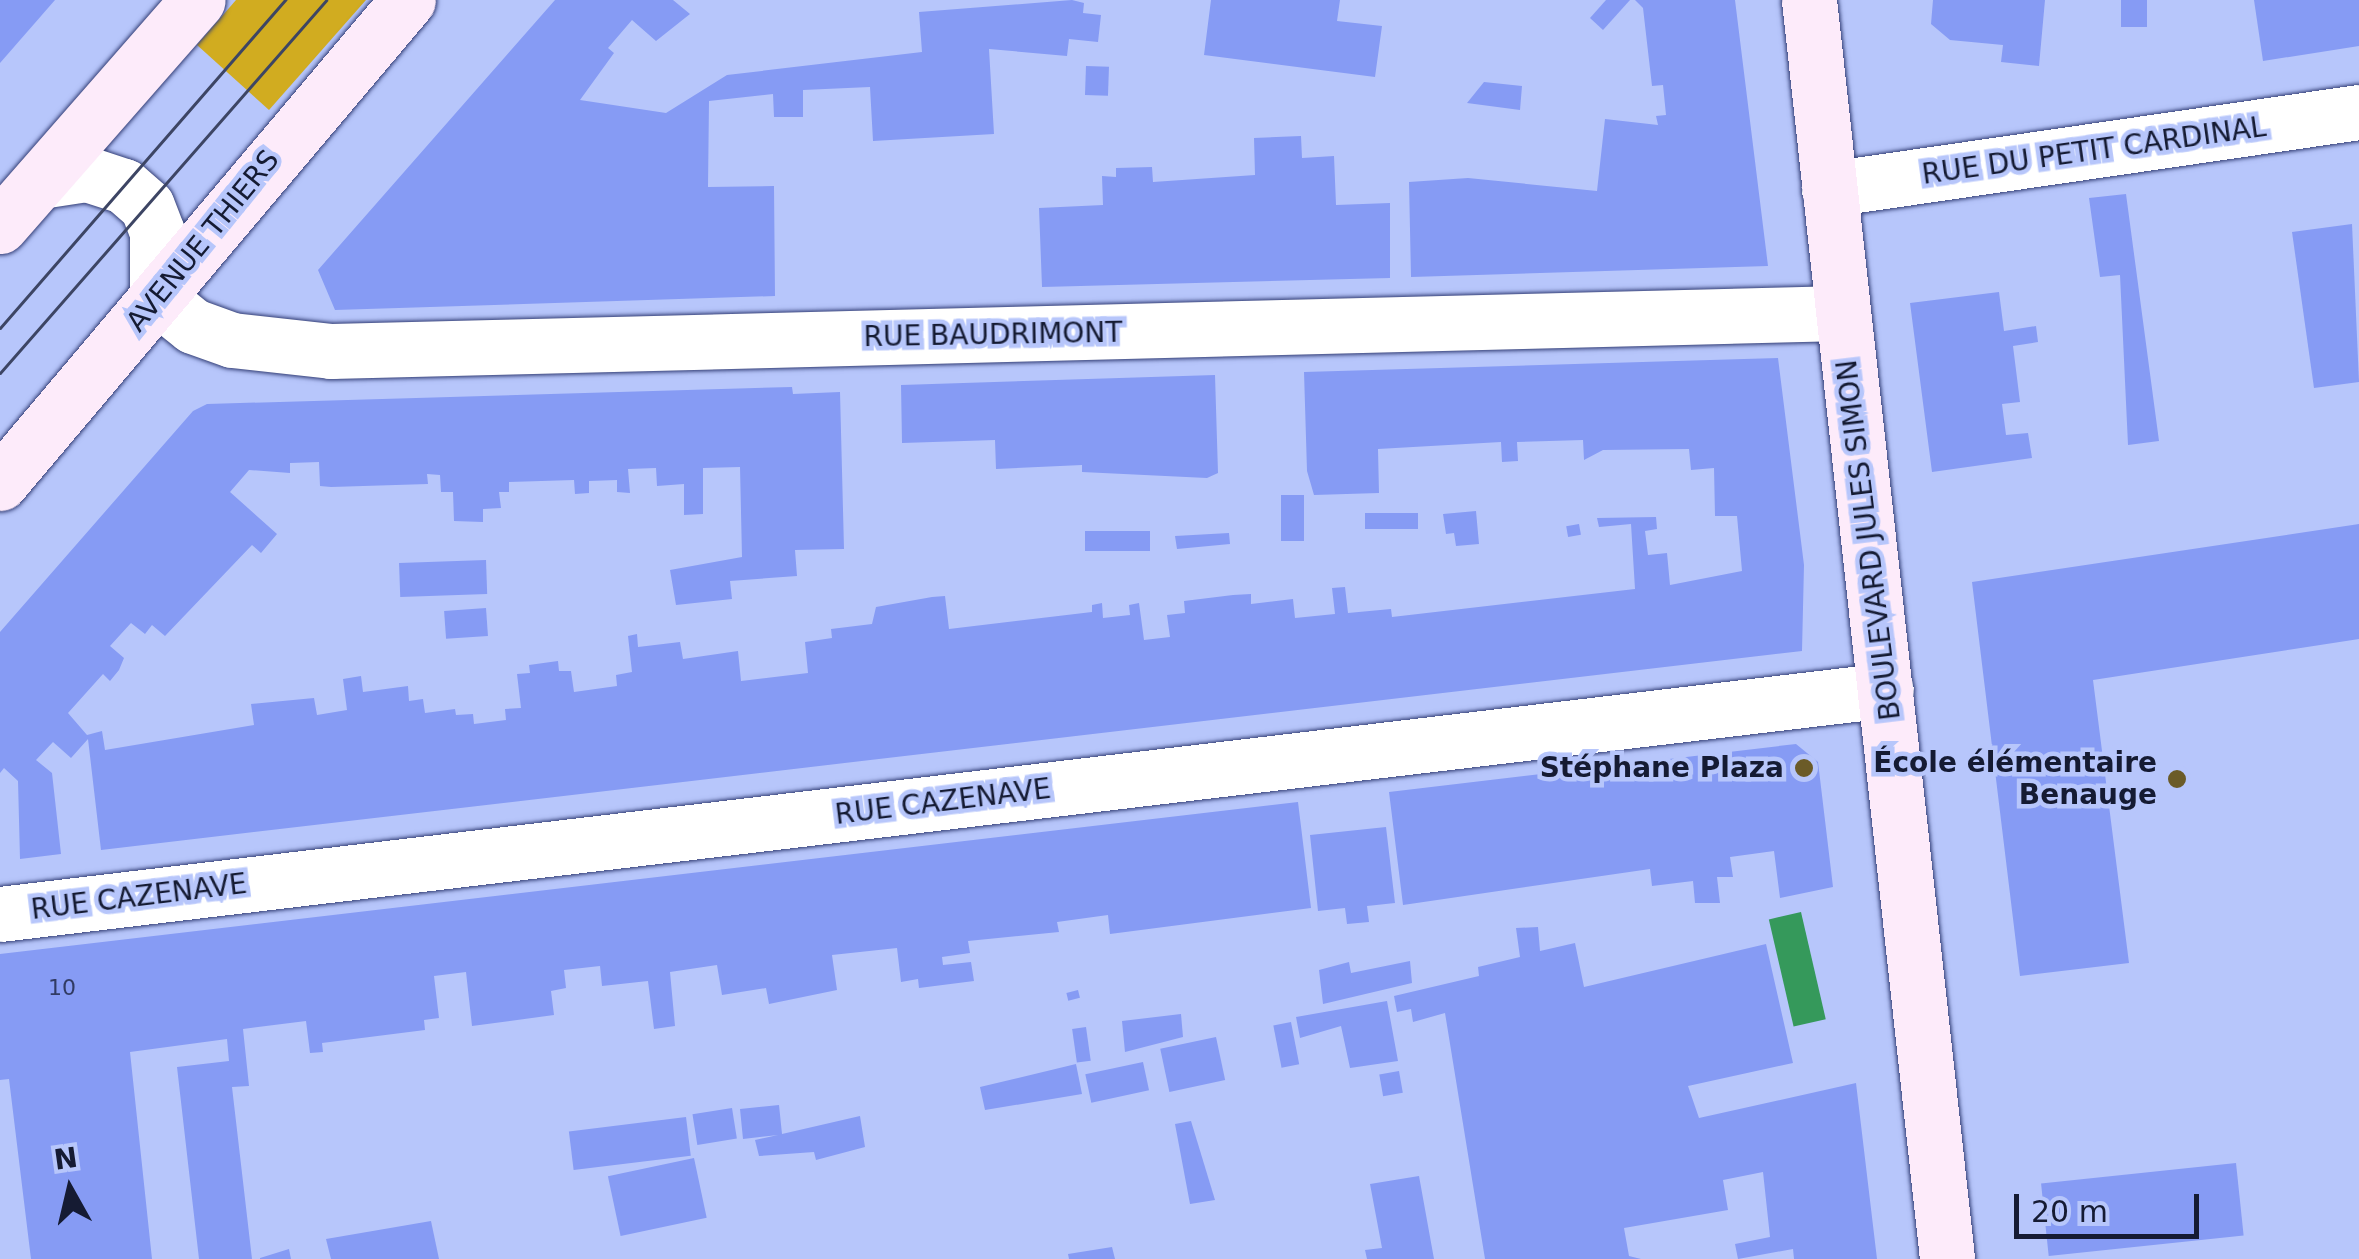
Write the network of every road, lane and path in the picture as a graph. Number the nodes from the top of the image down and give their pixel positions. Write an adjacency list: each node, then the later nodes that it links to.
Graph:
1 (198, 0): 5 (street)
2 (408, 0): 8 (street, AVENUE THIERS)
3 (1809, 0): 6 (street, BOULEVARD JULES SIMON)
4 (2359, 112): 6 (street, RUE DU PETIT CARDINAL)
5 (40, 181): 7 (street); 8 (street)
6 (1829, 189): 9 (street, BOULEVARD JULES SIMON)
7 (0, 226)
8 (157, 297): 9 (street, RUE BAUDRIMONT); 10 (street, AVENUE THIERS)
9 (1843, 313): 11 (street, BOULEVARD JULES SIMON)
10 (0, 483)
11 (1886, 690): 12 (street, RUE CAZENAVE); 13 (street, BOULEVARD JULES SIMON)
12 (0, 914)
13 (1947, 1259)

